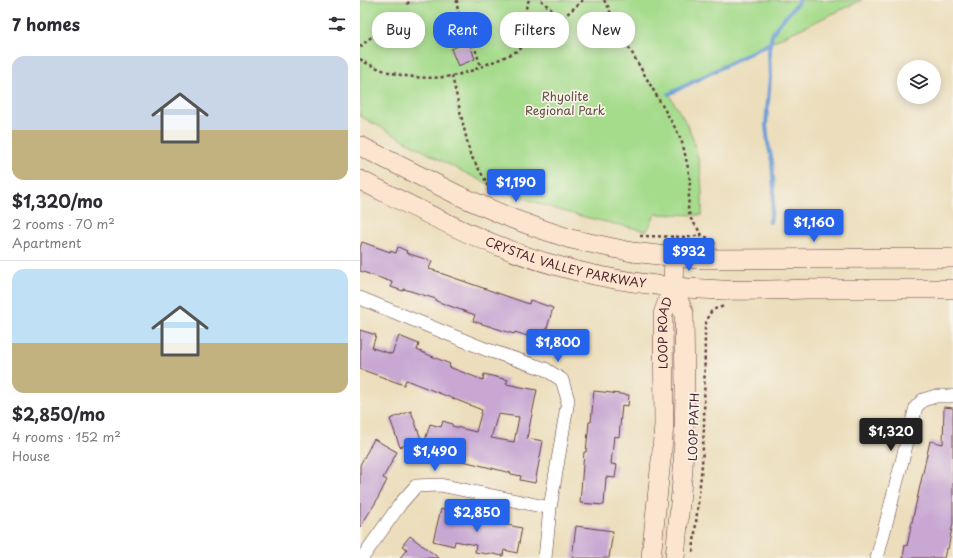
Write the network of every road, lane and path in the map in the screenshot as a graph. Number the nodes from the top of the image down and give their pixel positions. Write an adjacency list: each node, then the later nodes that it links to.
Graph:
1 (411, 0): 7 (path)
2 (457, 0): 15 (path)
3 (529, 0): 8 (path)
4 (541, 0): 9 (path)
5 (583, 0): 10 (path)
6 (604, 0): 22 (path)
7 (407, 4)
8 (525, 12)
9 (554, 12)
10 (569, 12)
11 (372, 36): 12 (path)
12 (360, 47)
13 (522, 48): 15 (path)
14 (360, 59): 16 (path)
15 (481, 67): 16 (path)
16 (452, 76): 20 (path)
17 (360, 146): 23 (main road, CRYSTAL VALLEY PARKWAY)
18 (360, 180): 25 (main road, CRYSTAL VALLEY PARKWAY)
19 (481, 187): 20 (path)
20 (488, 190): 21 (path)
21 (494, 193)
22 (637, 236)
23 (674, 257): 24 (main road, CRYSTAL VALLEY PARKWAY); 25 (main road)
24 (953, 258)
25 (673, 286): 26 (main road, CRYSTAL VALLEY PARKWAY); 33 (main road, LOOP ROAD); 34 (main road, LOOP ROAD)
26 (953, 289)
27 (360, 298): 30 (street)
28 (724, 307): 35 (path, LOOP PATH)
29 (953, 396): 36 (street)
30 (550, 508): 31 (street); 32 (street)
31 (362, 558)
32 (545, 558)
33 (650, 558)
34 (675, 558)
35 (692, 558)
36 (877, 558)

